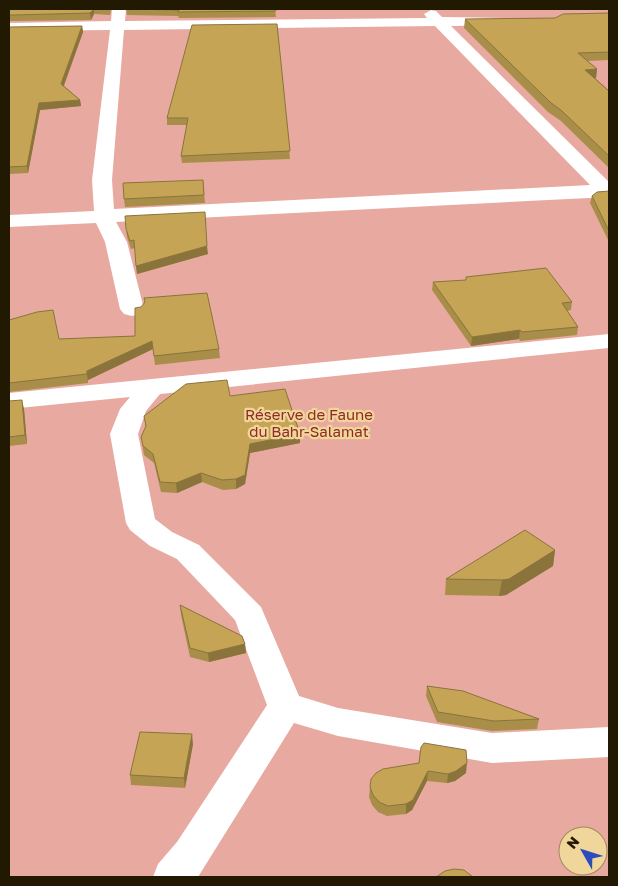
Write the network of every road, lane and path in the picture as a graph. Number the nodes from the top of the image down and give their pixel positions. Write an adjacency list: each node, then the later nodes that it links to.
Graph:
1 (427, 9): 4 (street)
2 (118, 17): 4 (street); 5 (street); 7 (street)
3 (516, 21): 4 (street)
4 (439, 22): 6 (street)
5 (9, 27)
6 (608, 190): 7 (street)
7 (104, 217): 8 (street); 9 (street)
8 (9, 221)
9 (132, 309)
10 (609, 341): 11 (street)
11 (151, 388): 12 (street); 13 (street)
12 (9, 402)
13 (286, 706): 14 (street); 15 (street)
14 (609, 742)
15 (173, 877)

